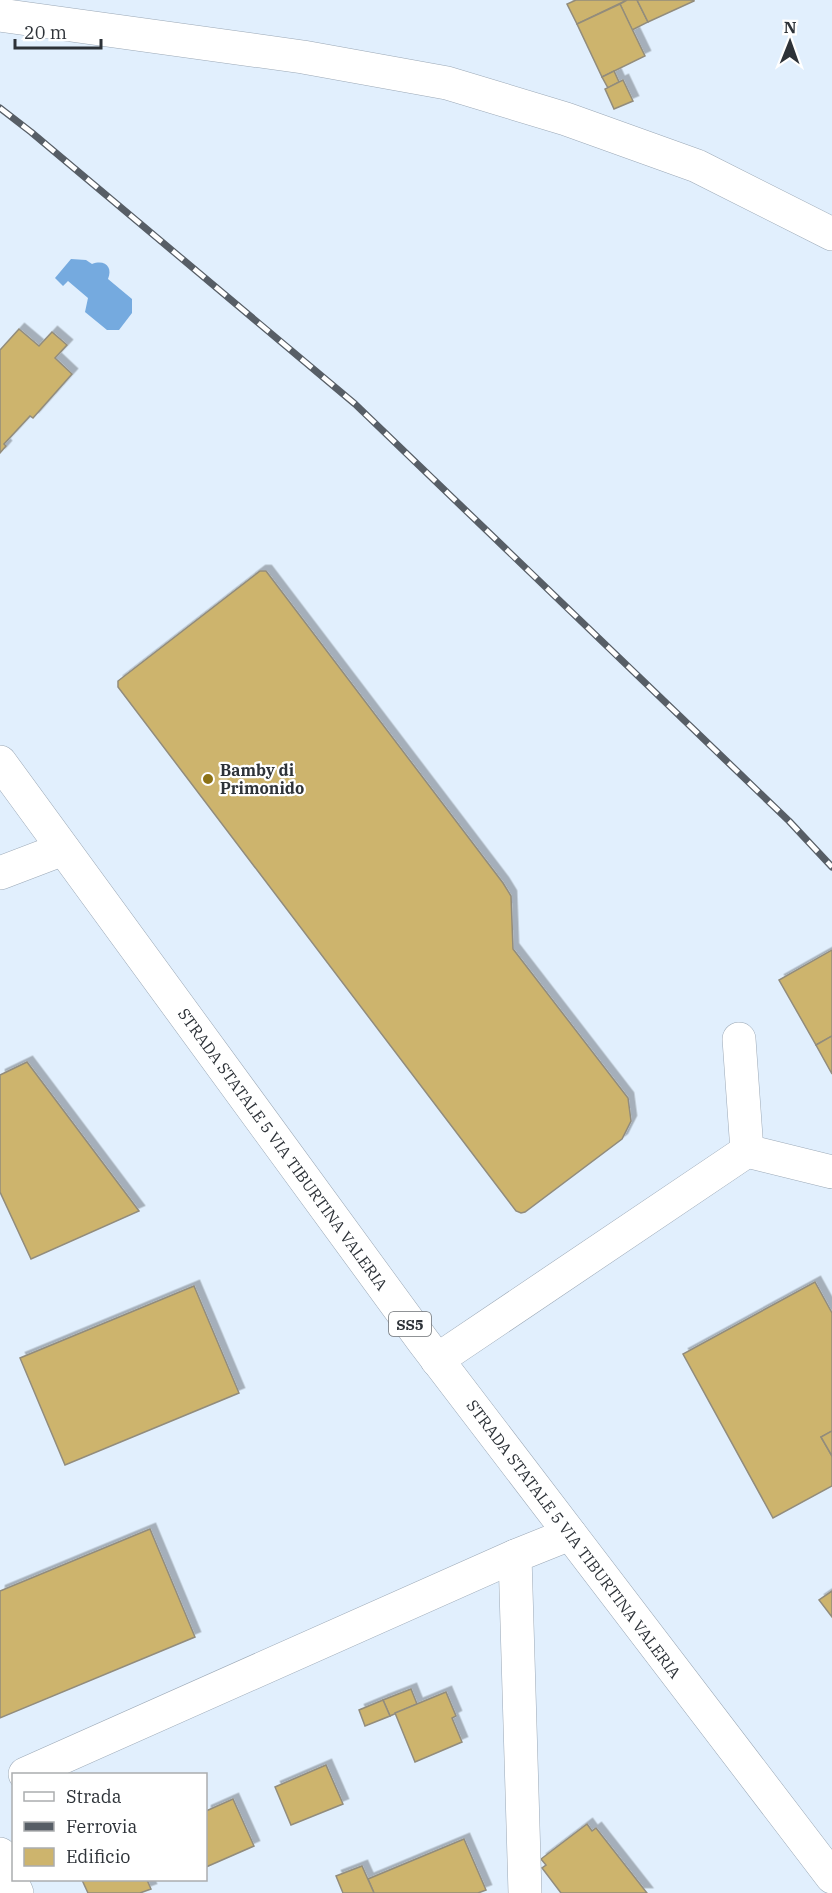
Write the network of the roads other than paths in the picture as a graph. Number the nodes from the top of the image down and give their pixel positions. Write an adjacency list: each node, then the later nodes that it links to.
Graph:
1 (0, 15): 2 (main road)
2 (832, 234)
3 (0, 762): 4 (main road, STRADA STATALE 5 VIA TIBURTINA VALERIA / SS5)
4 (63, 849): 5 (main road); 9 (main road, STRADA STATALE 5 VIA TIBURTINA VALERIA / SS5)
5 (0, 873)
6 (739, 1039): 7 (main road)
7 (747, 1151): 8 (main road); 9 (main road)
8 (832, 1172)
9 (437, 1360): 10 (main road, STRADA STATALE 5 VIA TIBURTINA VALERIA / SS5)
10 (570, 1534): 11 (main road); 14 (main road, STRADA STATALE 5 VIA TIBURTINA VALERIA / SS5)
11 (515, 1556): 12 (main road); 16 (main road)
12 (27, 1773)
13 (0, 1854): 15 (main road)
14 (832, 1877)
15 (17, 1893)
16 (525, 1893)

